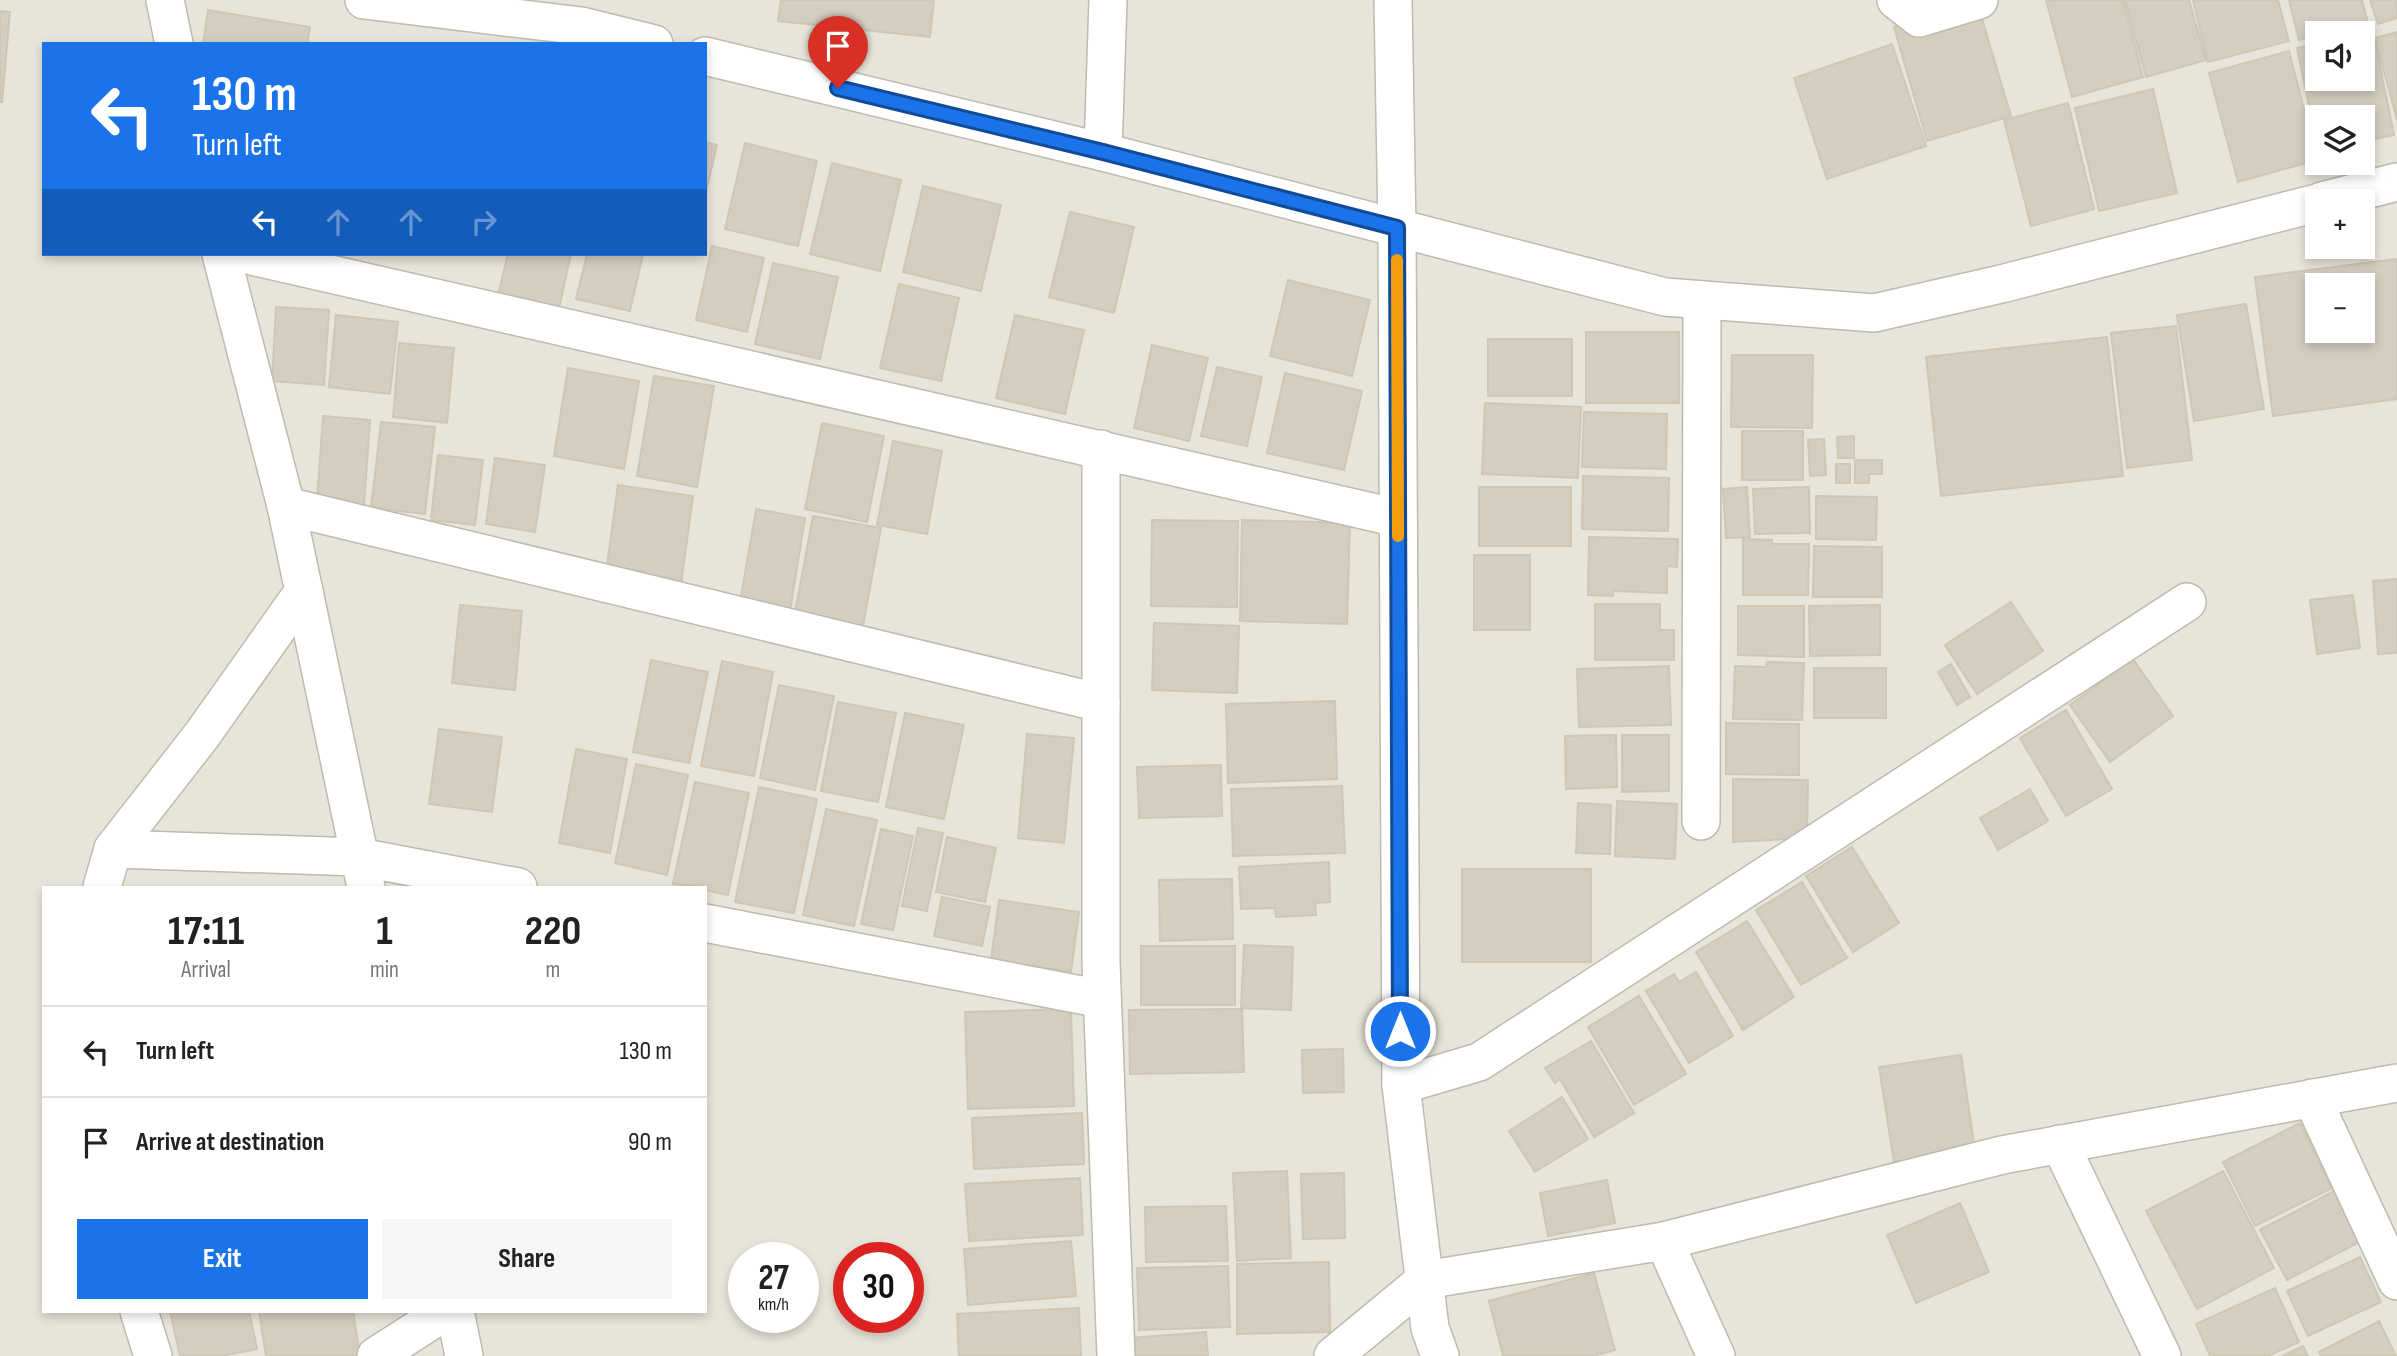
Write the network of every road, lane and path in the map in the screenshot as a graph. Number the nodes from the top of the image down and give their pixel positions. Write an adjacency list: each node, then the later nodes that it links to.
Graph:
1 (164, 0): 7 (street)
2 (366, 0): 8 (street)
3 (1108, 0): 10 (street)
4 (1393, 0): 14 (street)
5 (1896, 0): 6 (street)
6 (1979, 0)
7 (174, 42)
8 (646, 42)
9 (707, 56): 10 (street)
10 (1103, 152): 14 (street)
11 (2397, 182): 12 (street)
12 (2369, 189)
13 (2305, 206): 17 (street)
14 (1397, 228): 17 (street); 20 (street)
15 (222, 256): 19 (street)
16 (252, 256): 18 (street)
17 (1702, 300): 24 (street)
18 (1101, 449): 20 (street); 23 (street)
19 (286, 506): 21 (street); 23 (street)
20 (1398, 518): 32 (street)
21 (304, 590): 25 (street); 26 (street)
22 (2187, 601): 32 (street)
23 (1101, 703): 30 (street)
24 (1701, 821)
25 (113, 849): 26 (street); 27 (street)
26 (362, 872): 28 (street)
27 (102, 886)
28 (508, 886)
29 (707, 923): 30 (street)
30 (1102, 999): 44 (street)
31 (2397, 1083): 33 (street)
32 (1401, 1085): 36 (street)
33 (2312, 1098): 34 (street); 37 (street)
34 (2060, 1144): 35 (street); 48 (street)
35 (1664, 1241): 36 (street); 47 (street)
36 (1425, 1280): 45 (street); 46 (street)
37 (2397, 1281)
38 (140, 1313): 41 (street)
39 (443, 1313): 42 (street)
40 (455, 1313): 43 (street)
41 (153, 1356)
42 (376, 1356)
43 (464, 1356)
44 (1116, 1356)
45 (1333, 1356)
46 (1440, 1356)
47 (1716, 1356)
48 (2162, 1356)

